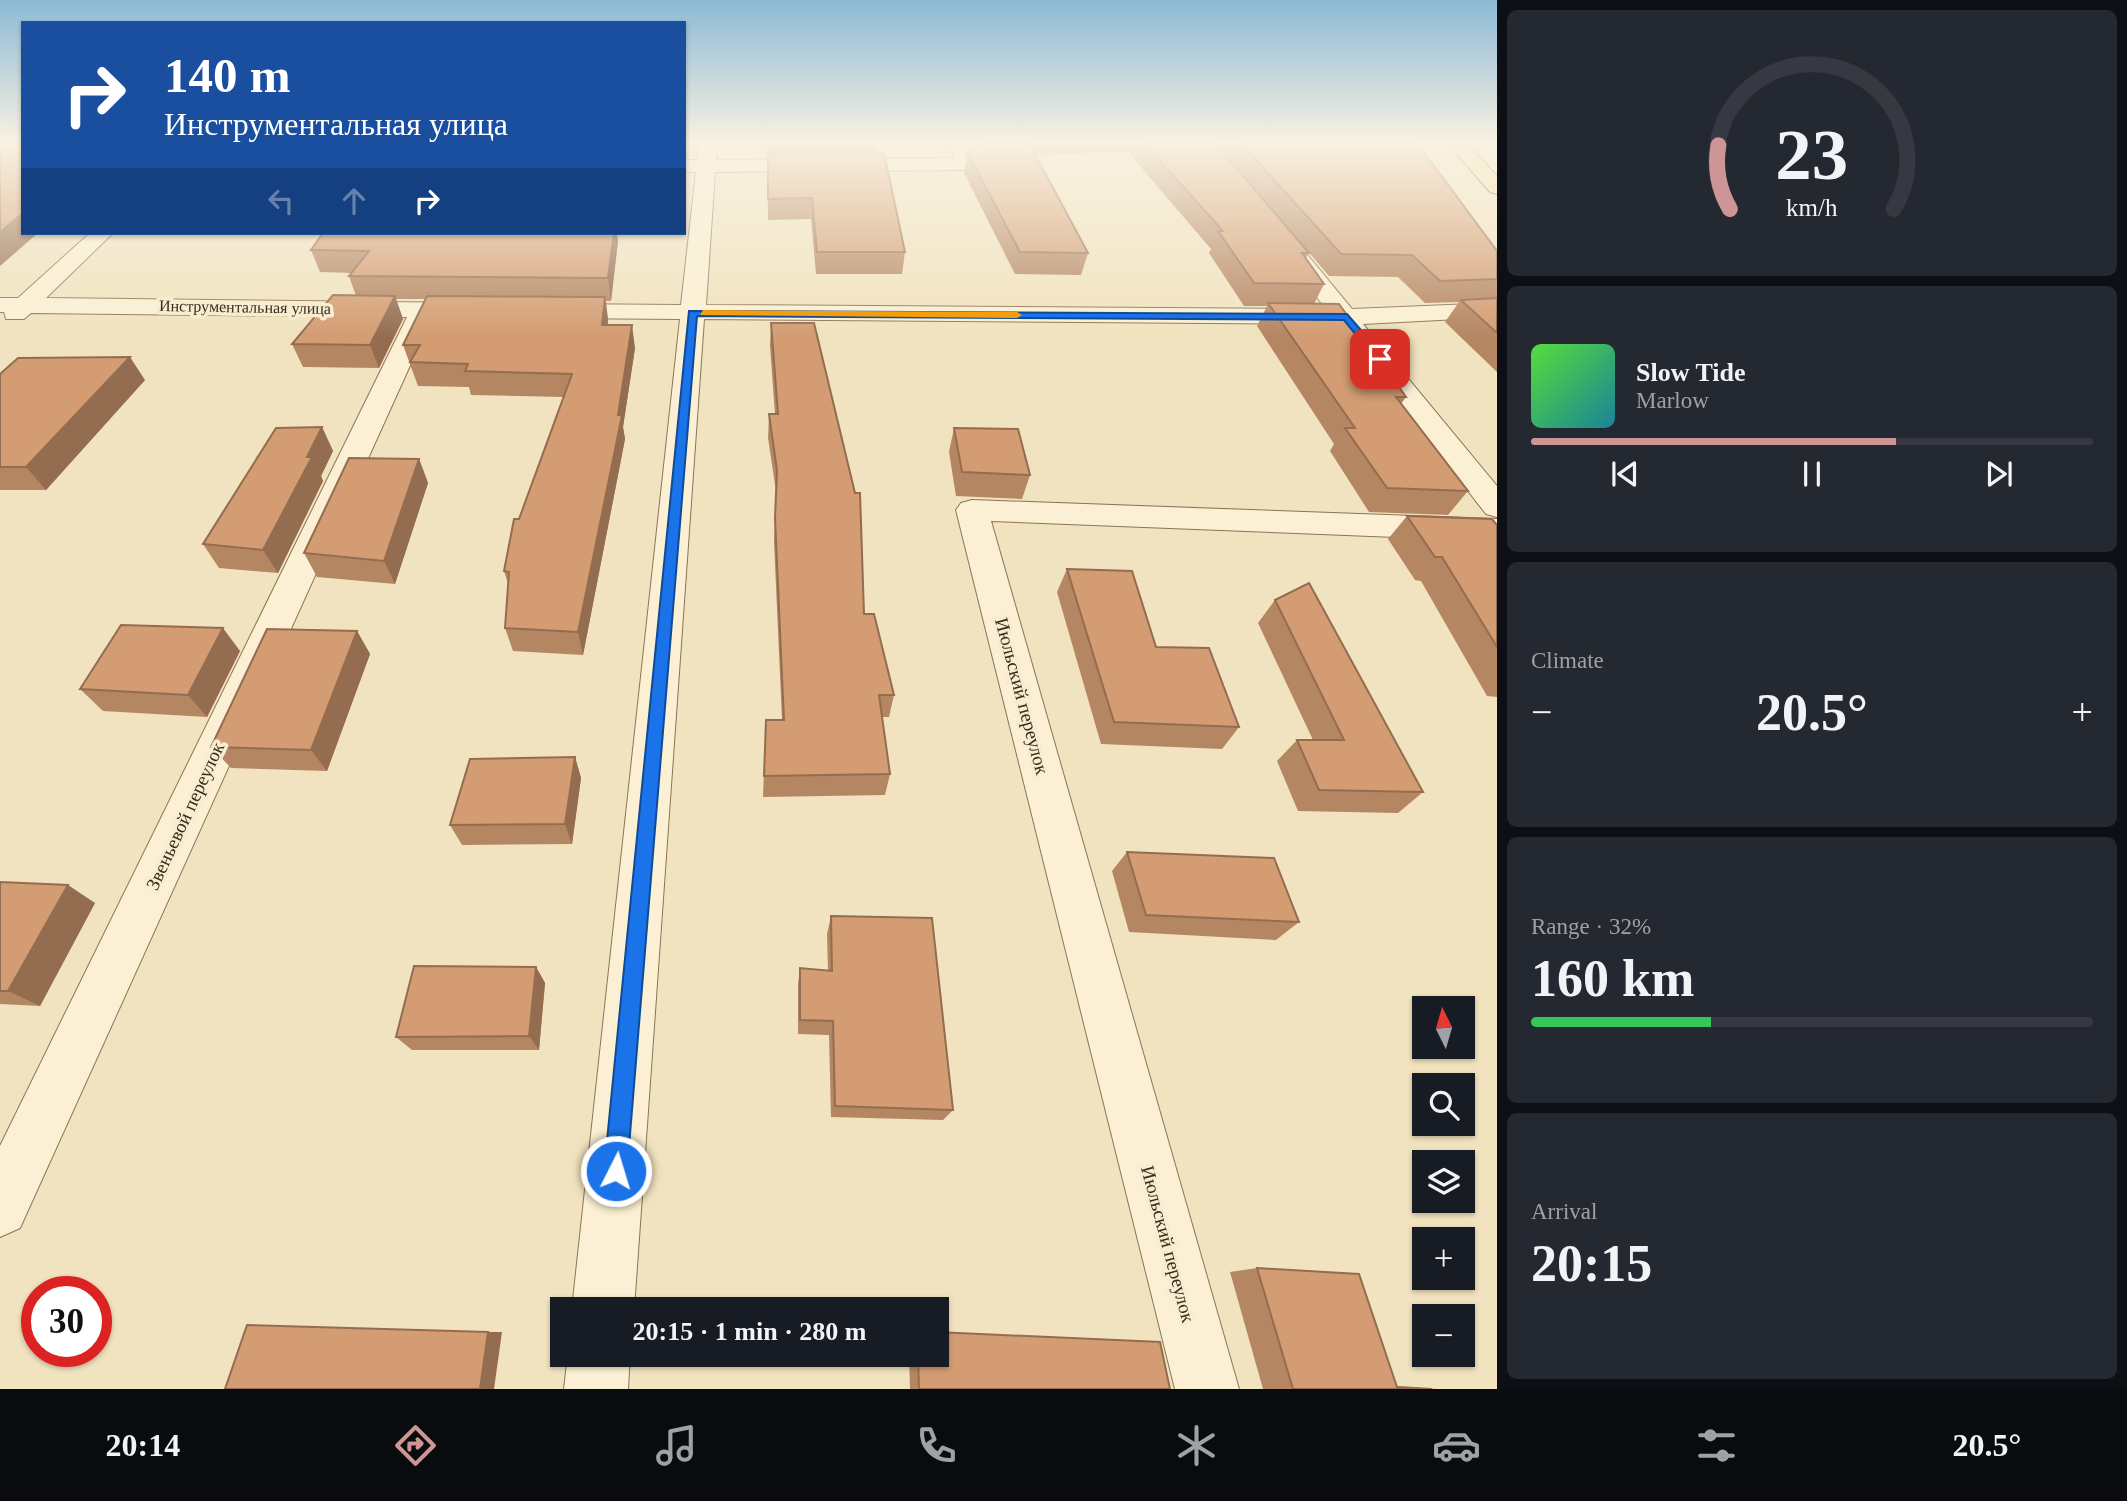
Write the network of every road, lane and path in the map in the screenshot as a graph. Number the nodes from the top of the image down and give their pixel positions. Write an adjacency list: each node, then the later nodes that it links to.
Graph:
1 (697, 208): 10 (street)
2 (1270, 224): 11 (street)
3 (100, 235): 5 (street)
4 (0, 305): 5 (street, Инструментальная улица)
5 (25, 305): 6 (street, Инструментальная улица); 12 (street)
6 (423, 309): 7 (street, Инструментальная улица); 15 (street, Звеньевой переулок)
7 (504, 310)
8 (531, 310): 10 (street)
9 (1497, 310): 11 (street)
10 (693, 313): 11 (street); 16 (street)
11 (1347, 317): 13 (street)
12 (0, 327)
13 (1497, 507)
14 (1497, 530): 19 (street, Июльский переулок)
15 (0, 1208)
16 (604, 1297)
17 (598, 1367): 18 (street)
18 (596, 1389)
19 (1207, 1389)

